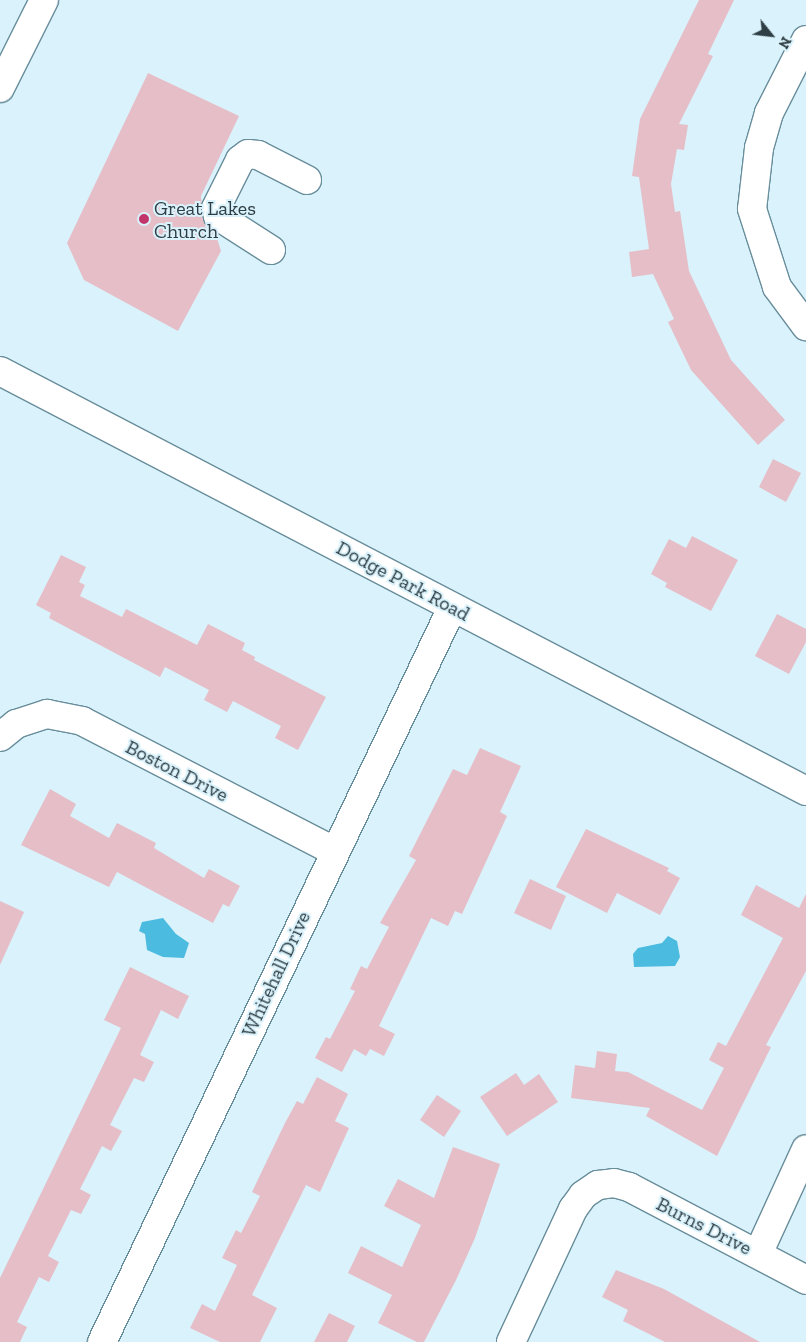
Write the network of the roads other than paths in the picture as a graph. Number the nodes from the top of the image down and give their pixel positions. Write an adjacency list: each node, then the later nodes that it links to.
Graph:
1 (44, 0): 3 (street)
2 (806, 40): 6 (street)
3 (0, 88)
4 (306, 180): 5 (street)
5 (271, 250)
6 (806, 326)
7 (0, 371): 8 (street, Dodge Park Road)
8 (452, 608): 10 (street, Dodge Park Road); 11 (street, Whitehall Drive)
9 (8, 731): 11 (street, Boston Drive)
10 (806, 791)
11 (334, 851): 15 (street, Whitehall Drive)
12 (806, 1149): 13 (street)
13 (758, 1254): 14 (street, Burns Drive); 16 (street, Burns Drive)
14 (806, 1280)
15 (102, 1342)
16 (511, 1342)

